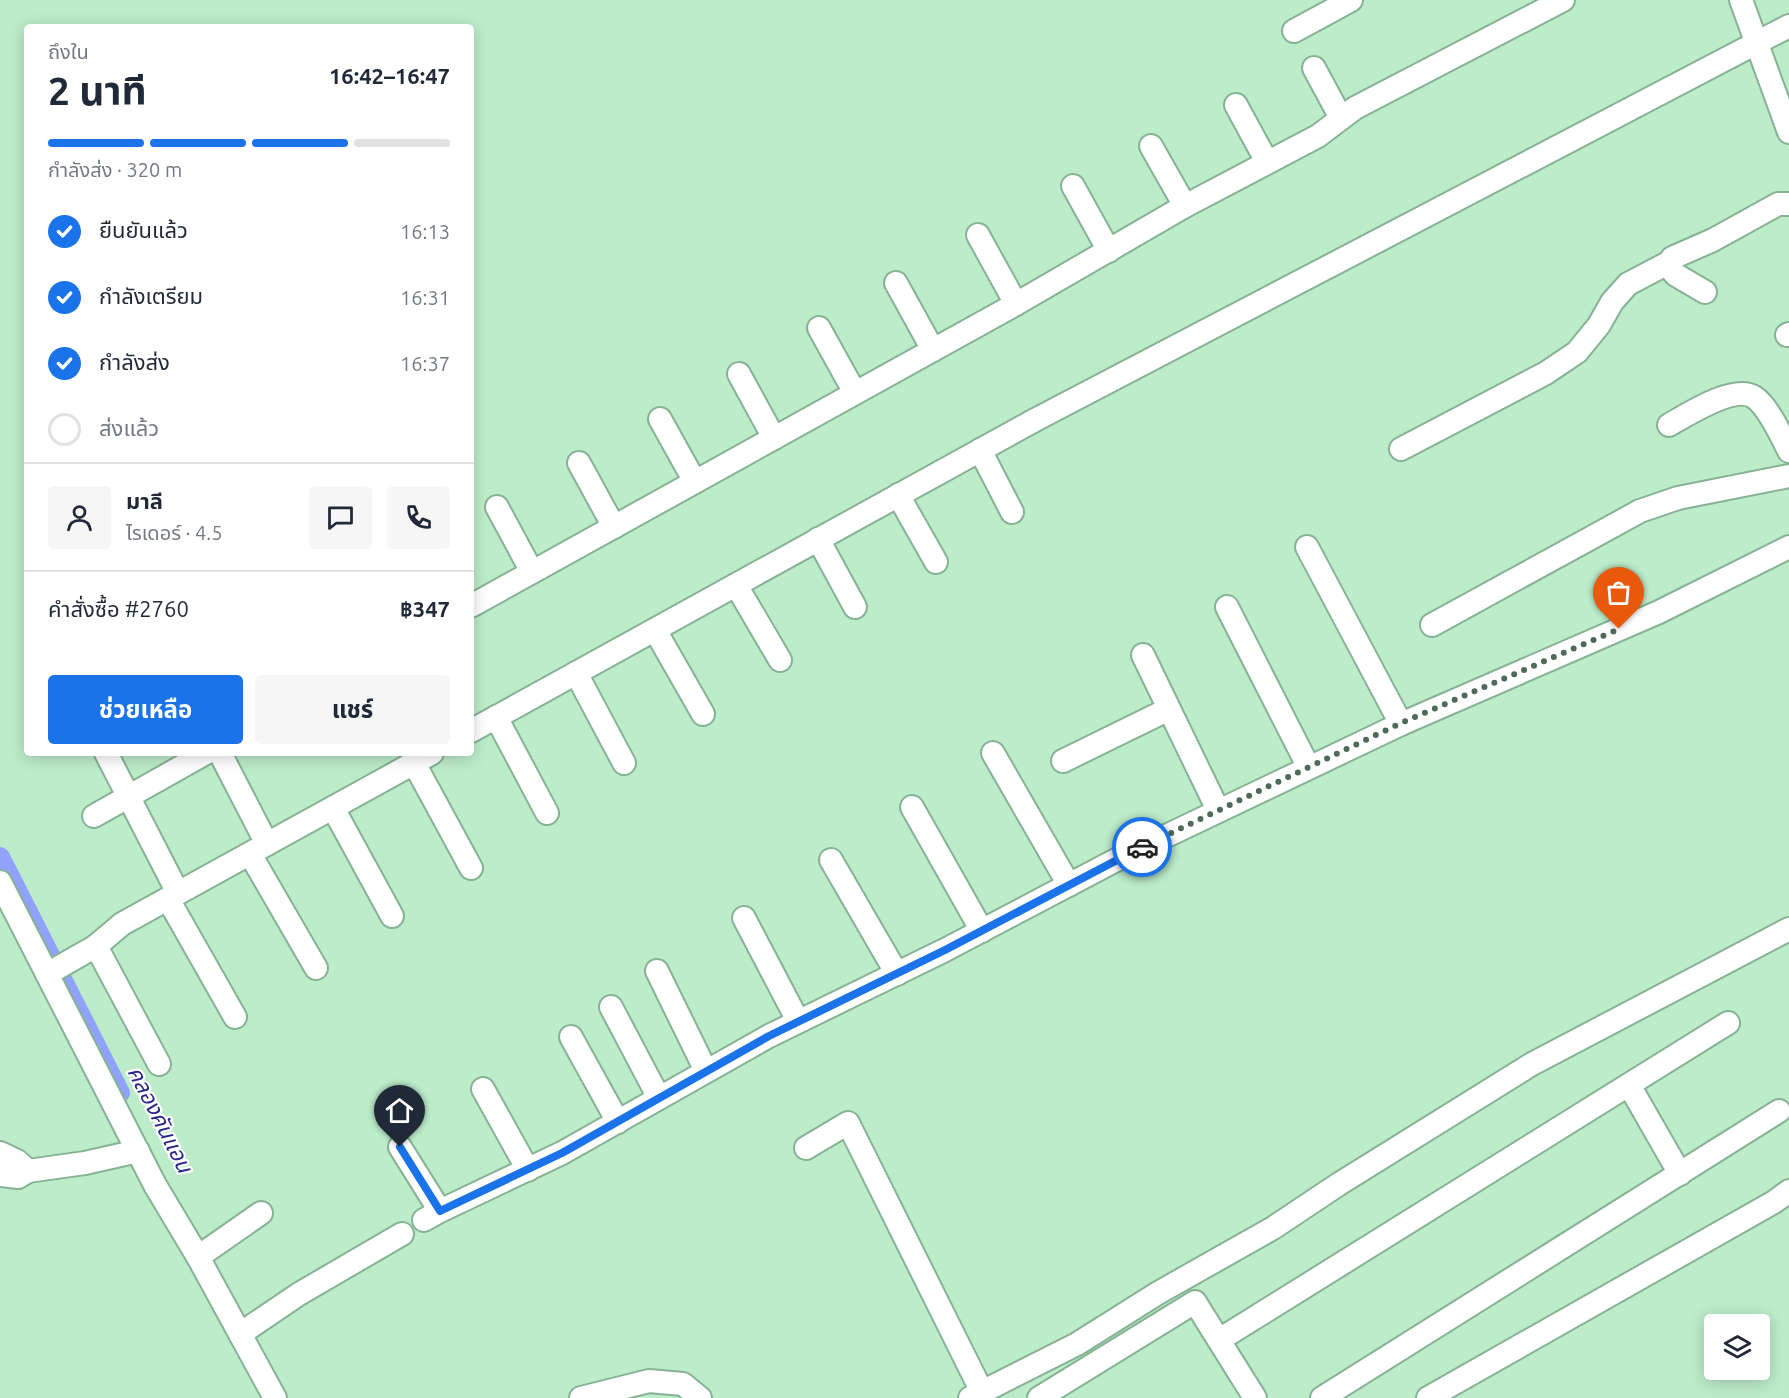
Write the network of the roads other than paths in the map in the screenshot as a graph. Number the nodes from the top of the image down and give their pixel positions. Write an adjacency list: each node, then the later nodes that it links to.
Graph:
1 (1351, 0): 5 (street)
2 (1563, 0): 9 (street)
3 (1741, 0): 6 (street)
4 (1789, 26): 6 (street)
5 (1294, 32)
6 (1756, 44): 10 (street); 30 (street)
7 (1314, 68): 9 (street)
8 (1236, 105): 12 (street)
9 (1341, 118): 12 (street)
10 (1789, 132)
11 (1152, 146): 15 (street)
12 (1267, 162): 15 (street)
13 (1073, 186): 17 (street)
14 (1789, 204): 18 (street)
15 (1185, 206): 17 (street)
16 (978, 235): 21 (street)
17 (1109, 251): 21 (street)
18 (1668, 263): 20 (street); 29 (street)
19 (896, 283): 23 (street)
20 (1705, 292)
21 (1016, 304): 23 (street)
22 (819, 328): 25 (street)
23 (933, 350): 25 (street)
24 (739, 374): 28 (street)
25 (855, 393): 28 (street)
26 (660, 419): 34 (street)
27 (1669, 425): 31 (street)
28 (774, 438): 34 (street)
29 (1401, 449)
30 (980, 450): 35 (street); 37 (street)
31 (1789, 451)
32 (579, 463): 38 (street)
33 (1789, 476): 48 (street)
34 (695, 482): 38 (street)
35 (898, 495): 39 (street); 42 (street)
36 (496, 507): 43 (street)
37 (1012, 512)
38 (614, 527): 43 (street)
39 (818, 539): 44 (street); 46 (street)
40 (1307, 547): 56 (street)
41 (1789, 547): 56 (street)
42 (936, 562)
43 (532, 572): 45 (street)
44 (736, 585): 49 (street); 51 (street)
45 (474, 604)
46 (855, 607)
47 (1227, 607): 65 (street)
48 (1432, 625)
49 (655, 630): 52 (street); 54 (street)
50 (1143, 655): 53 (street)
51 (780, 660)
52 (576, 673): 55 (street); 64 (street)
53 (1169, 709): 63 (street); 69 (street)
54 (703, 714)
55 (496, 717): 57 (street); 70 (street)
56 (1401, 723): 65 (street)
57 (474, 729)
58 (993, 753): 76 (street)
59 (108, 756): 66 (street)
60 (201, 756): 66 (street)
61 (221, 756): 72 (street)
62 (423, 758): 68 (street); 74 (street)
63 (1063, 761)
64 (624, 763)
65 (1308, 766): 69 (street)
66 (129, 796): 71 (street); 77 (street)
67 (912, 807): 81 (street)
68 (333, 808): 72 (street); 78 (street)
69 (1218, 810): 76 (street)
70 (547, 813)
71 (94, 816)
72 (259, 849): 77 (street); 83 (street)
73 (831, 860): 86 (street)
74 (471, 868)
75 (0, 882): 84 (street)
76 (1069, 885): 81 (street)
77 (173, 896): 82 (street); 88 (street)
78 (392, 916)
79 (744, 918): 89 (street)
80 (1789, 929): 113 (street)
81 (982, 931): 86 (street)
82 (90, 950): 84 (street); 92 (street)
83 (316, 968)
84 (52, 971): 101 (street)
85 (657, 971): 93 (street)
86 (897, 974): 89 (street)
87 (611, 1007): 96 (street)
88 (235, 1017)
89 (798, 1022): 93 (street)
90 (1728, 1023): 94 (street)
91 (571, 1037): 98 (street)
92 (159, 1064)
93 (706, 1071): 96 (street)
94 (1629, 1085): 105 (street); 112 (street)
95 (483, 1089): 103 (street)
96 (659, 1098): 98 (street)
97 (1779, 1111): 105 (street)
98 (618, 1122): 103 (street)
99 (400, 1147): 103 (street)
100 (806, 1148): 113 (street)
101 (138, 1151): 104 (street); 110 (street)
102 (0, 1153): 104 (street)
103 (528, 1170)
104 (28, 1171): 106 (street)
105 (1680, 1174): 119 (street)
106 (0, 1175)
107 (1789, 1191): 120 (street)
108 (261, 1213): 110 (street)
109 (402, 1234): 111 (street)
110 (198, 1257): 111 (street)
111 (240, 1335): 115 (street)
112 (1219, 1341): 114 (street); 118 (street)
113 (976, 1395)
114 (1246, 1395)
115 (275, 1398)
116 (581, 1398): 117 (street)
117 (700, 1398)
118 (1039, 1398)
119 (1322, 1398)
120 (1428, 1398)

